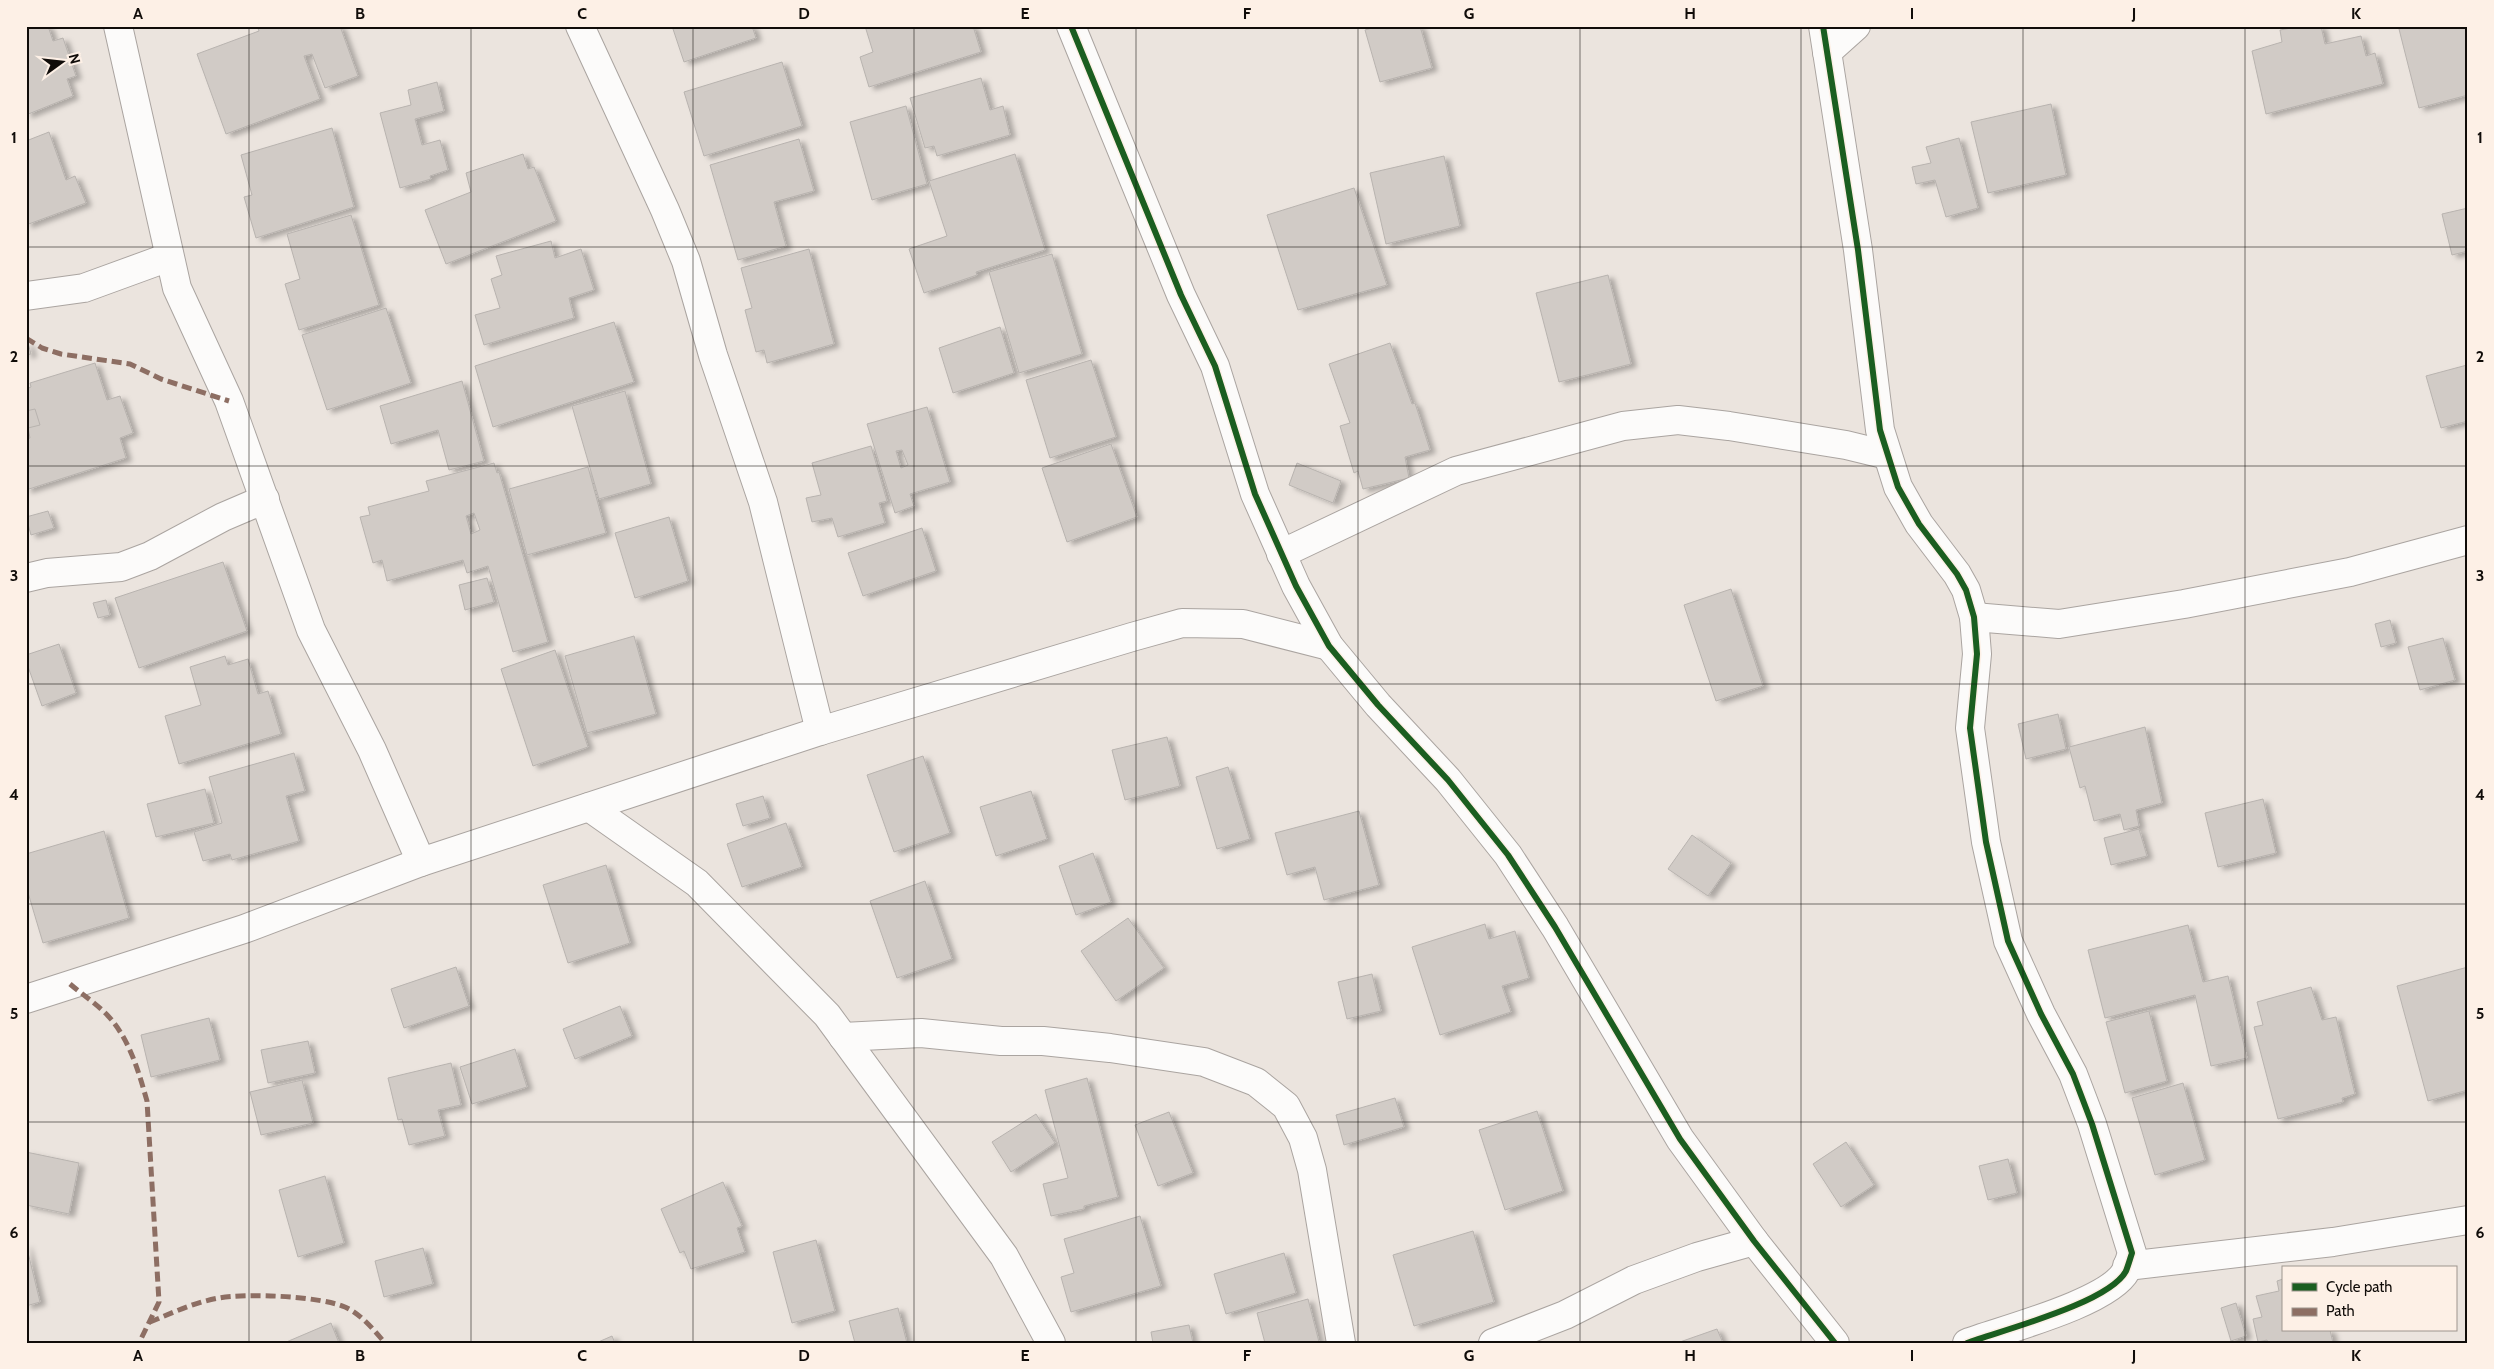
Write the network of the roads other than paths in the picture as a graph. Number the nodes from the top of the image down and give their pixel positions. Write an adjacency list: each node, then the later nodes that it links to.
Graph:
1 (118, 26): 6 (street)
2 (580, 26): 15 (street)
3 (1072, 26): 11 (street)
4 (1856, 26): 5 (street)
5 (1825, 39): 8 (street)
6 (168, 257): 7 (street); 9 (street)
7 (26, 296)
8 (1888, 455): 11 (street); 13 (street)
9 (265, 499): 12 (street); 17 (street)
10 (2468, 540): 13 (street)
11 (1281, 554): 14 (street)
12 (26, 578)
13 (1974, 617): 22 (street)
14 (1329, 646): 15 (street); 21 (street)
15 (820, 731): 16 (street)
16 (589, 807): 17 (street); 19 (street)
17 (421, 862): 18 (street)
18 (26, 999)
19 (843, 1037): 23 (street); 24 (street)
20 (2468, 1220): 22 (street)
21 (1754, 1241): 25 (street); 26 (street)
22 (2127, 1266): 27 (street)
23 (1051, 1343)
24 (1341, 1343)
25 (1493, 1343)
26 (1835, 1343)
27 (1967, 1343)

